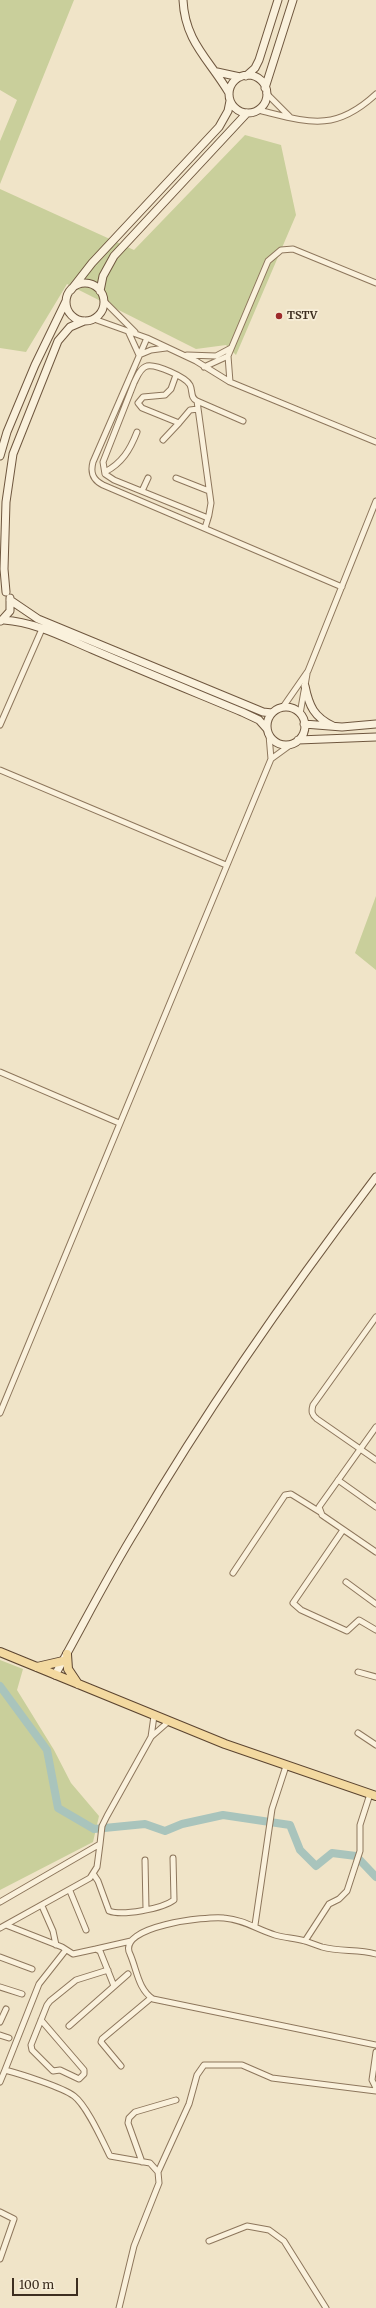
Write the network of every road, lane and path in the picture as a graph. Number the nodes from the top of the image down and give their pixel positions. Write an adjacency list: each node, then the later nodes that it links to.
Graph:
1 (183, 0): 4 (street)
2 (278, 0): 5 (street)
3 (293, 0): 6 (street)
4 (217, 72): 5 (street); 7 (street)
5 (243, 76): 6 (street); 7 (street)
6 (266, 90): 10 (street); 12 (street)
7 (229, 92): 9 (street)
8 (376, 94): 12 (street)
9 (230, 101): 11 (street); 14 (street)
10 (258, 110): 11 (street); 12 (street)
11 (247, 113): 15 (street)
12 (290, 118)
13 (376, 283): 23 (street)
14 (71, 290): 15 (street); 16 (street)
15 (100, 291): 17 (street)
16 (66, 301): 19 (street); 38 (street)
17 (104, 301): 18 (street); 21 (street)
18 (94, 319): 19 (street); 20 (street)
19 (84, 321): 48 (street)
20 (128, 331): 21 (street); 25 (street)
21 (136, 333): 22 (street)
22 (147, 338): 24 (street); 25 (street)
23 (232, 347): 26 (street); 27 (street)
24 (168, 348): 25 (street); 26 (street)
25 (139, 355): 46 (street)
26 (184, 355): 28 (street)
27 (228, 356): 28 (street); 30 (street)
28 (204, 367): 30 (street)
29 (176, 375): 31 (street); 34 (street); 39 (street)
30 (230, 382): 37 (street)
31 (197, 401): 32 (street); 33 (street)
32 (198, 409): 34 (street); 43 (street)
33 (242, 421)
34 (179, 424): 36 (street)
35 (137, 432): 39 (street)
36 (163, 440)
37 (376, 442)
38 (0, 456)
39 (104, 472): 42 (street)
40 (148, 478): 42 (street)
41 (176, 478): 43 (street)
42 (142, 491): 45 (street)
43 (209, 492): 45 (street)
44 (376, 501): 47 (street)
45 (208, 518): 46 (street)
46 (205, 528): 47 (street)
47 (342, 587): 52 (street)
48 (3, 590): 49 (street)
49 (10, 600): 50 (street); 55 (street)
50 (2, 621): 51 (street)
51 (42, 629): 59 (street); 61 (street)
52 (308, 671): 53 (street); 54 (street)
53 (305, 686): 56 (street); 60 (street)
54 (283, 707): 55 (street); 56 (street)
55 (272, 713): 61 (street)
56 (300, 714): 57 (street)
57 (304, 724): 60 (street); 63 (street)
58 (376, 724): 60 (street)
59 (0, 725)
60 (334, 727)
61 (268, 732): 63 (street); 64 (street)
62 (376, 738): 63 (street)
63 (295, 742): 64 (street)
64 (271, 759): 66 (street)
65 (0, 770): 66 (street)
66 (226, 865): 68 (street)
67 (0, 1072): 68 (street)
68 (119, 1123): 71 (street)
69 (376, 1177): 85 (street)
70 (376, 1318): 73 (street)
71 (0, 1413)
72 (376, 1427): 73 (street)
73 (360, 1449): 74 (street); 75 (street)
74 (376, 1460)
75 (338, 1480): 76 (street); 77 (street)
76 (376, 1507)
77 (320, 1512): 78 (street); 80 (street)
78 (343, 1530): 79 (street); 83 (street)
79 (376, 1552)
80 (233, 1573)
81 (346, 1582): 82 (street)
82 (376, 1604)
83 (376, 1630)
84 (0, 1652): 86 (main road)
85 (65, 1658): 86 (main road); 88 (street); 90 (main road)
86 (34, 1667): 88 (main road)
87 (358, 1672): 89 (street)
88 (55, 1675): 90 (main road)
89 (376, 1676)
90 (80, 1686): 91 (main road)
91 (154, 1716): 92 (main road); 94 (street)
92 (168, 1722): 94 (street); 96 (main road)
93 (358, 1733): 95 (street)
94 (151, 1737): 98 (street)
95 (376, 1745)
96 (286, 1766): 97 (main road); 106 (street)
97 (373, 1795): 111 (street)
98 (100, 1841): 101 (street); 103 (street)
99 (173, 1858): 105 (street)
100 (145, 1860): 105 (street)
101 (94, 1875): 102 (street); 105 (street)
102 (70, 1891): 104 (street); 109 (street)
103 (0, 1902)
104 (42, 1906): 107 (street); 112 (street)
105 (146, 1909)
106 (255, 1925): 110 (street); 111 (street)
107 (6, 1926): 108 (street); 112 (street)
108 (0, 1928)
109 (86, 1930)
110 (130, 1940): 113 (street); 123 (street)
111 (305, 1941): 115 (street)
112 (56, 1945): 114 (street)
113 (96, 1949): 114 (street); 118 (street)
114 (65, 1951): 133 (street)
115 (376, 1954)
116 (0, 1957): 117 (street)
117 (32, 1969)
118 (108, 1970): 120 (street); 125 (street)
119 (128, 1974): 120 (street)
120 (114, 1986): 127 (street)
121 (0, 1987): 122 (street)
122 (22, 1994)
123 (151, 1998): 130 (street); 132 (street)
124 (6, 2009): 126 (street)
125 (41, 2020): 125 (street)
126 (0, 2022)
127 (69, 2026)
128 (0, 2035): 129 (street)
129 (9, 2038)
130 (376, 2045)
131 (376, 2052): 135 (street)
132 (121, 2066)
133 (5, 2070): 134 (street); 137 (street)
134 (0, 2082)
135 (376, 2090): 138 (street)
136 (176, 2100): 137 (street)
137 (142, 2162): 138 (street)
138 (158, 2172): 142 (street)
139 (0, 2212): 141 (street)
140 (209, 2241): 143 (street)
141 (0, 2259)
142 (119, 2308)
143 (326, 2308)

